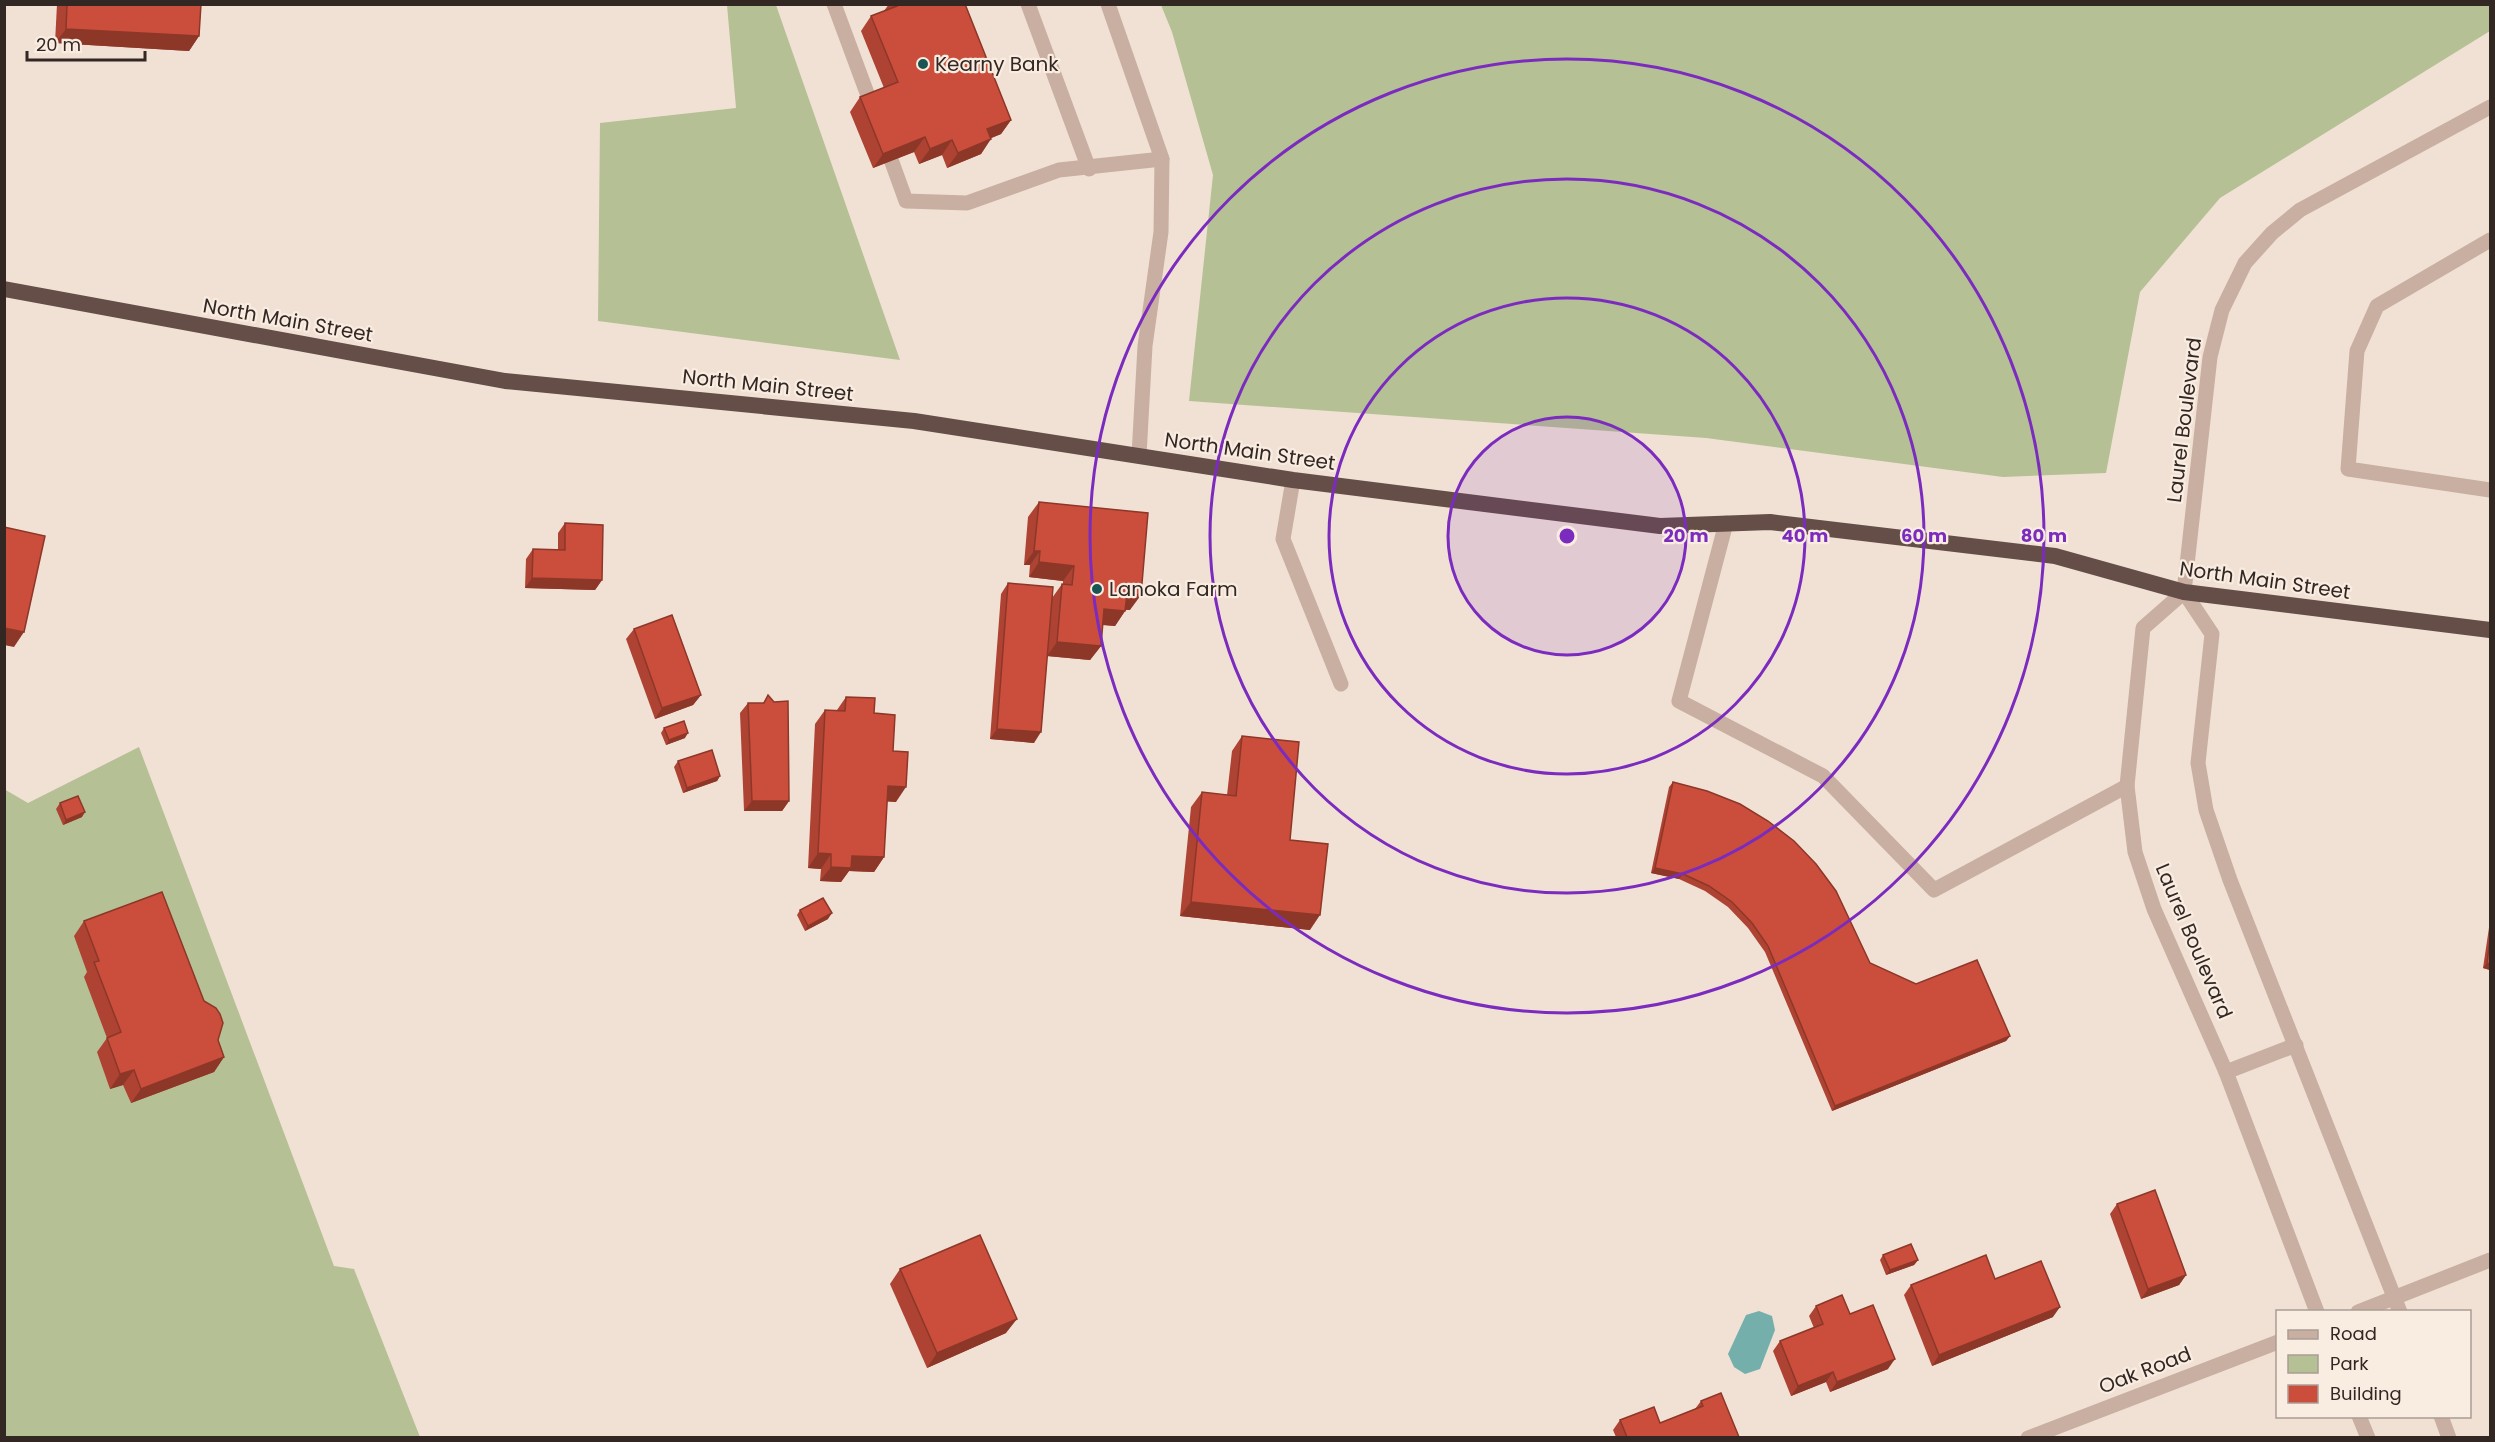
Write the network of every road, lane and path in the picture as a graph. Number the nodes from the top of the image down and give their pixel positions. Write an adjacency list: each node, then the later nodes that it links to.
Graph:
1 (834, 4): 6 (street)
2 (1028, 4): 6 (street)
3 (1108, 4): 5 (street)
4 (2490, 106): 13 (street, Laurel Boulevard)
5 (1162, 159): 6 (street); 9 (street)
6 (1089, 169)
7 (2490, 240): 11 (street)
8 (4, 289): 9 (highway, North Main Street)
9 (1139, 456): 10 (highway, North Main Street)
10 (1293, 480): 12 (highway, North Main Street); 15 (street)
11 (2490, 490)
12 (1726, 524): 13 (highway, North Main Street); 16 (street)
13 (2184, 592): 14 (highway, North Main Street); 16 (street, Laurel Boulevard); 17 (street)
14 (2490, 630)
15 (1341, 684)
16 (2127, 786): 18 (street, Laurel Boulevard)
17 (2295, 1045): 18 (street); 20 (street)
18 (2226, 1072): 21 (street, Laurel Boulevard)
19 (2490, 1260): 20 (street)
20 (2397, 1305): 22 (street)
21 (2317, 1310)
22 (2364, 1310)
23 (2276, 1342): 26 (street, Oak Road)
24 (2360, 1418): 27 (street)
25 (2441, 1418): 28 (street)
26 (2028, 1437)
27 (2368, 1437)
28 (2449, 1437)

